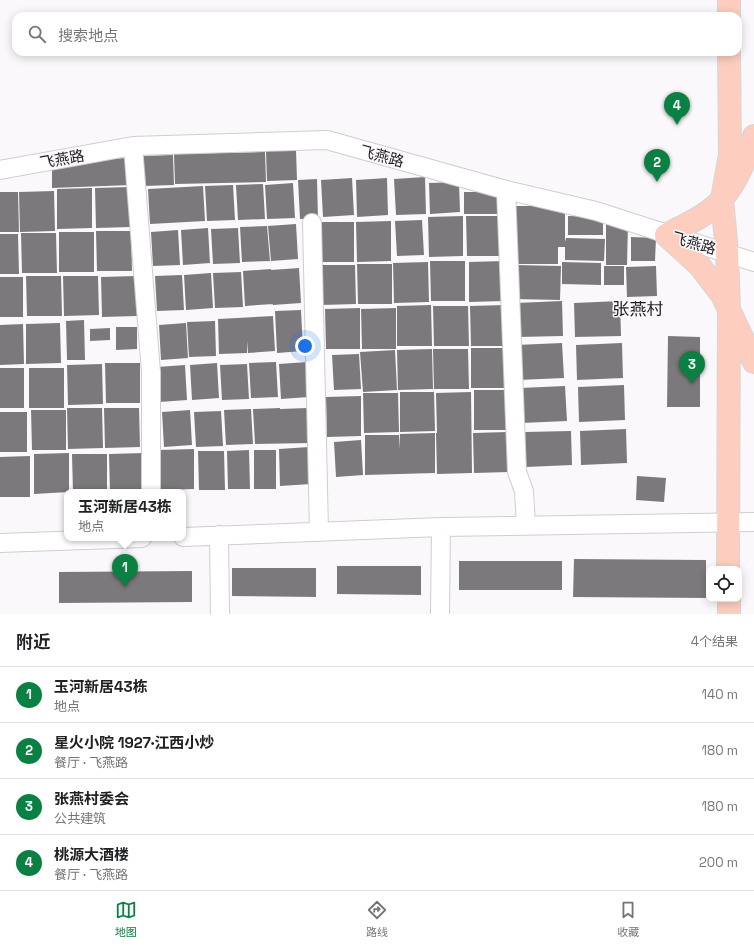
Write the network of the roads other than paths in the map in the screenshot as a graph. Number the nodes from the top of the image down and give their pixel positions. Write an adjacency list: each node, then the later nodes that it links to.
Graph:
1 (729, 0): 2 (main road)
2 (729, 12)
3 (729, 56): 8 (main road)
4 (754, 136): 8 (main road)
5 (133, 146): 6 (street, 飞燕路); 7 (street, 飞燕路); 15 (street)
6 (0, 170)
7 (506, 190): 10 (street, 飞燕路); 18 (street)
8 (722, 199): 10 (main road); 11 (main road)
9 (312, 223): 20 (street)
10 (666, 235): 11 (street, 飞燕路); 13 (main road)
11 (727, 252): 12 (street, 飞燕路); 13 (main road)
12 (754, 262)
13 (729, 309): 14 (main road); 16 (main road)
14 (754, 362)
15 (151, 489)
16 (728, 522): 17 (street); 18 (street); 25 (main road)
17 (754, 522)
18 (526, 526): 19 (street)
19 (441, 527): 20 (street); 28 (street)
20 (319, 532): 21 (street)
21 (219, 535): 22 (street); 27 (street)
22 (186, 537)
23 (64, 541): 24 (street)
24 (0, 543)
25 (728, 566)
26 (729, 602): 29 (main road)
27 (220, 614)
28 (440, 614)
29 (729, 614)

